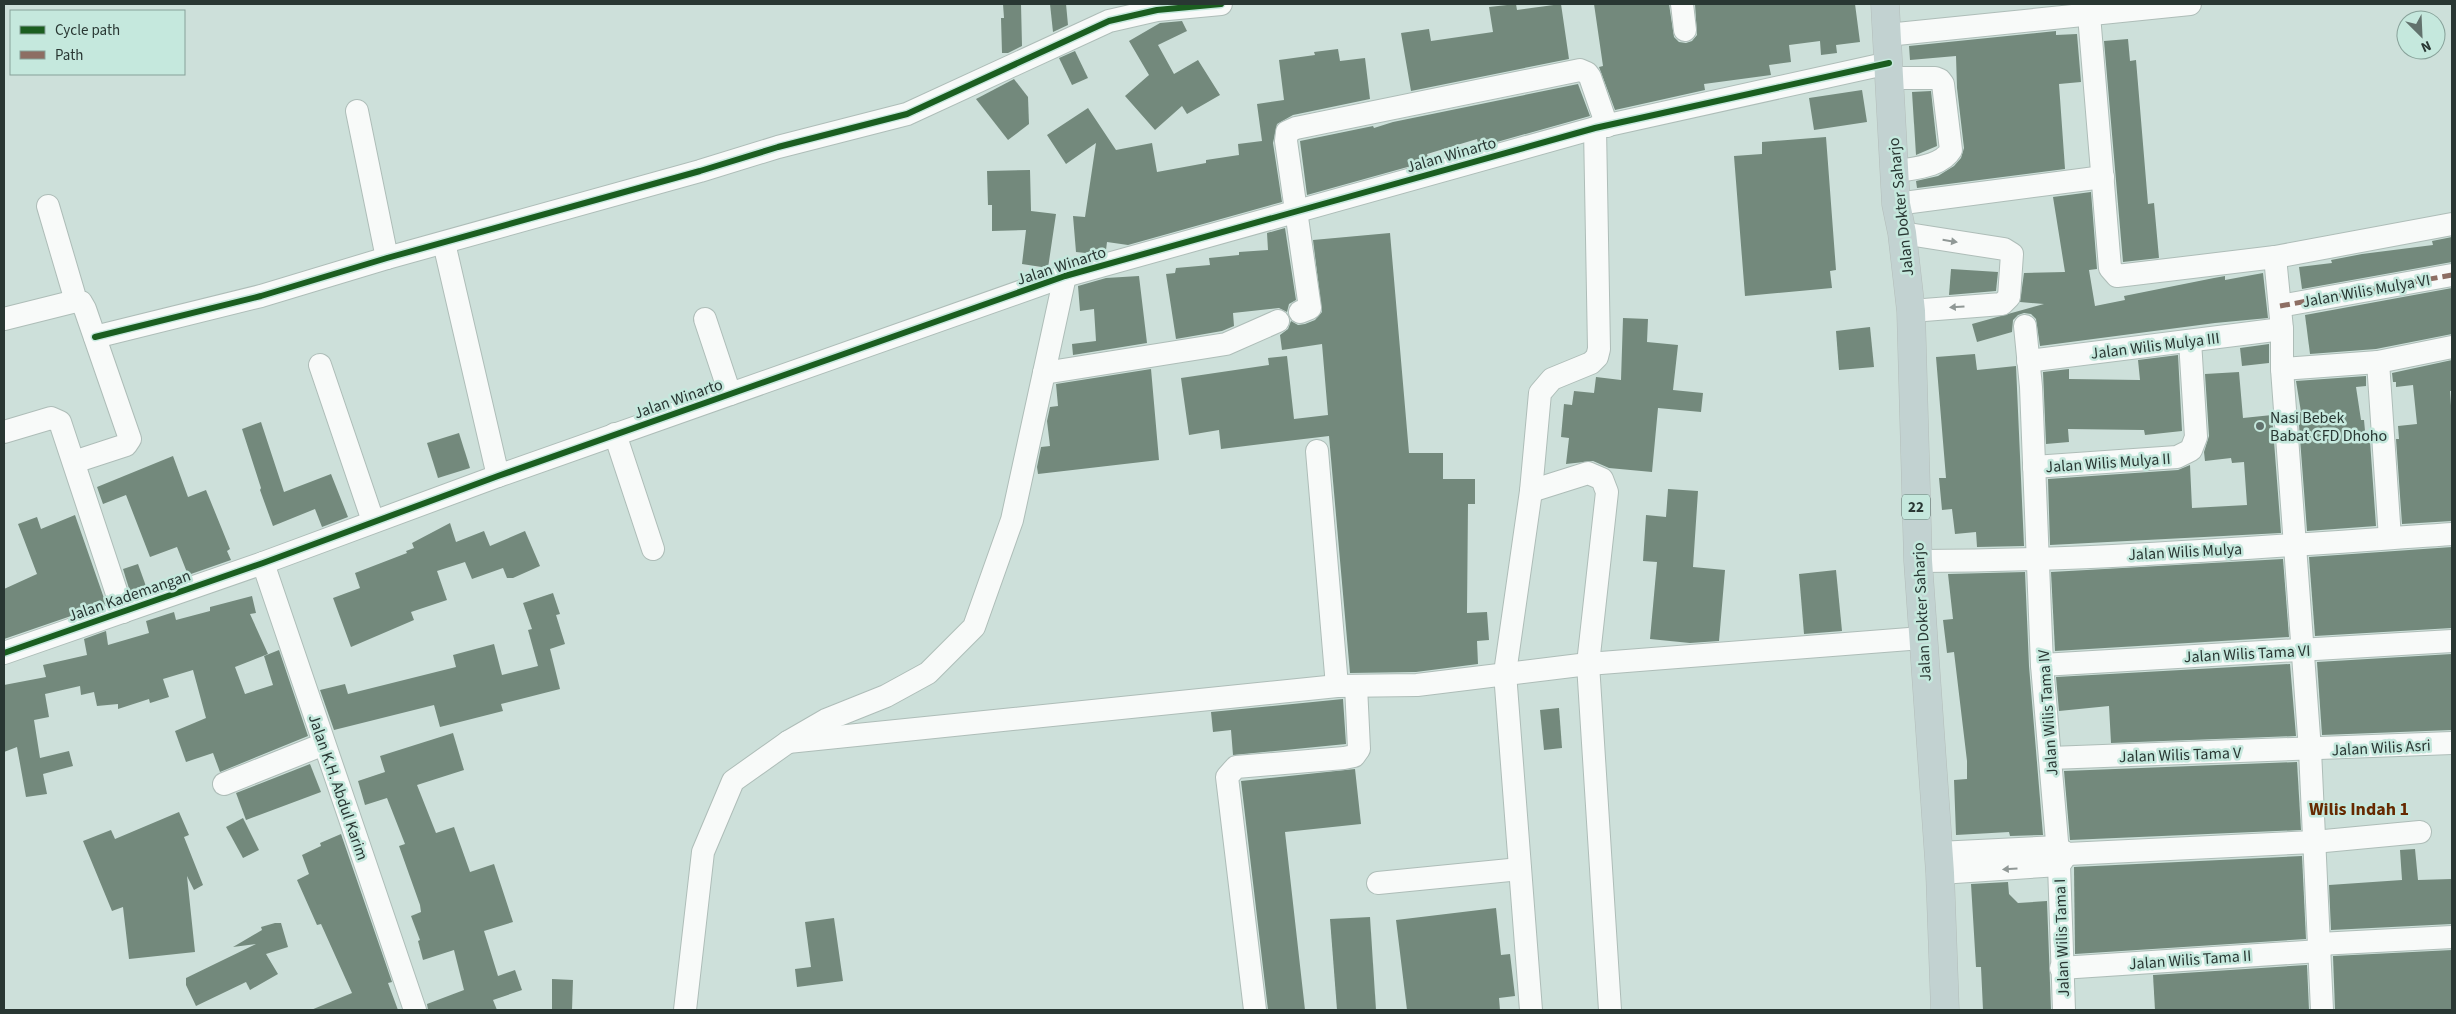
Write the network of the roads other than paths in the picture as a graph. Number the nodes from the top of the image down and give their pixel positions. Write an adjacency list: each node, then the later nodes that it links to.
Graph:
1 (1221, 4): 18 (street)
2 (1682, 4): 6 (street)
3 (1885, 4): 7 (highway, Jalan Dokter Saharjo / 22)
4 (2190, 4): 5 (street)
5 (2089, 15): 7 (street); 12 (street)
6 (1685, 30)
7 (1887, 35): 8 (highway, Jalan Dokter Saharjo / 22)
8 (1889, 70): 10 (street, Jalan Winarto); 11 (highway, Jalan Dokter Saharjo / 22); 11 (street, Jalan Winarto)
9 (357, 111): 19 (street)
10 (1601, 127): 15 (street, Jalan Winarto); 15 (street); 47 (street)
11 (1894, 172): 13 (highway, Jalan Dokter Saharjo / 22)
12 (2103, 177): 13 (street); 20 (street)
13 (1896, 204): 17 (highway, Jalan Dokter Saharjo / 22)
14 (48, 206): 23 (street)
15 (1296, 211): 22 (street, Jalan Winarto); 25 (street)
16 (2452, 224): 20 (street)
17 (1902, 232): 26 (highway, Jalan Dokter Saharjo / 22); 26 (street, one-way to 26)
18 (444, 243): 19 (street); 46 (street)
19 (387, 258): 32 (street)
20 (2275, 258): 24 (street)
21 (2452, 275): 24 (street, Jalan Wilis Mulya VI)
22 (1065, 276): 39 (street); 40 (street, Jalan Winarto)
23 (76, 301): 27 (street); 32 (street)
24 (2280, 306): 31 (street)
25 (1305, 310)
26 (1911, 311): 54 (highway, Jalan Dokter Saharjo / 22)
27 (4, 319)
28 (705, 319): 40 (street)
29 (1278, 322): 39 (street)
30 (2025, 326): 35 (street, Jalan Wilis Tama IV)
31 (2282, 328): 33 (street, Jalan Wilis Mulya III); 38 (street)
32 (95, 337): 44 (street)
33 (2190, 341): 35 (street, Jalan Wilis Mulya III); 45 (street, Jalan Wilis Mulya II)
34 (2452, 346): 36 (street)
35 (2028, 361): 45 (street, Jalan Wilis Tama IV)
36 (2378, 362): 38 (street); 50 (street)
37 (320, 365): 48 (street)
38 (2282, 369): 51 (street)
39 (1044, 373): 65 (street)
40 (730, 394): 42 (street, Jalan Winarto)
41 (4, 432): 44 (street)
42 (615, 434): 46 (street, Jalan Winarto); 52 (street)
43 (1317, 451): 64 (street)
44 (74, 462): 56 (street)
45 (2034, 468): 53 (street, Jalan Wilis Tama IV)
46 (498, 476): 48 (street, Jalan Winarto)
47 (1531, 491): 61 (street); 63 (street)
48 (373, 521): 55 (street, Jalan Winarto)
49 (2452, 534): 50 (street, Jalan Wilis Mulya)
50 (2390, 538): 51 (street, Jalan Wilis Mulya)
51 (2296, 546): 53 (street, Jalan Wilis Mulya); 59 (street)
52 (653, 549)
53 (2039, 560): 54 (street, Jalan Wilis Mulya); 62 (street, Jalan Wilis Tama IV)
54 (1918, 561): 57 (highway, Jalan Dokter Saharjo / 22)
55 (263, 563): 56 (street, Jalan Kademangan); 67 (street, Jalan K.H. Abdul Karim)
56 (123, 612): 60 (street, Jalan Kademangan)
57 (1922, 638): 61 (street); 74 (highway, Jalan Dokter Saharjo / 22)
58 (2452, 641): 59 (street, Jalan Wilis Tama VI)
59 (2303, 649): 62 (street, Jalan Wilis Tama VI); 68 (street)
60 (4, 653)
61 (1588, 664): 63 (street); 84 (street)
62 (2042, 665): 69 (street, Jalan Wilis Tama IV)
63 (1505, 673): 64 (street); 75 (street)
64 (1346, 686): 65 (street); 82 (street)
65 (788, 742): 81 (street)
66 (2452, 743): 68 (street, Jalan Wilis Asri)
67 (324, 744): 70 (street); 80 (street, Jalan K.H. Abdul Karim)
68 (2310, 750): 69 (street, Jalan Wilis Tama V); 72 (street)
69 (2050, 758): 73 (street, Jalan Wilis Tama IV)
70 (224, 784)
71 (2420, 832): 72 (street)
72 (2314, 842): 73 (street); 78 (street)
73 (2061, 856): 74 (street); 79 (street, Jalan Wilis Tama I)
74 (1939, 863): 85 (highway, Jalan Dokter Saharjo / 22)
75 (1520, 869): 76 (street); 83 (street)
76 (1378, 883)
77 (2452, 937): 78 (street, Jalan Wilis Tama II)
78 (2320, 948): 79 (street, Jalan Wilis Tama II); 87 (street)
79 (2061, 968): 86 (street, Jalan Wilis Tama I)
80 (415, 1010)
81 (685, 1010)
82 (1255, 1010)
83 (1531, 1010)
84 (1610, 1010)
85 (1945, 1010)
86 (2064, 1010)
87 (2322, 1010)

